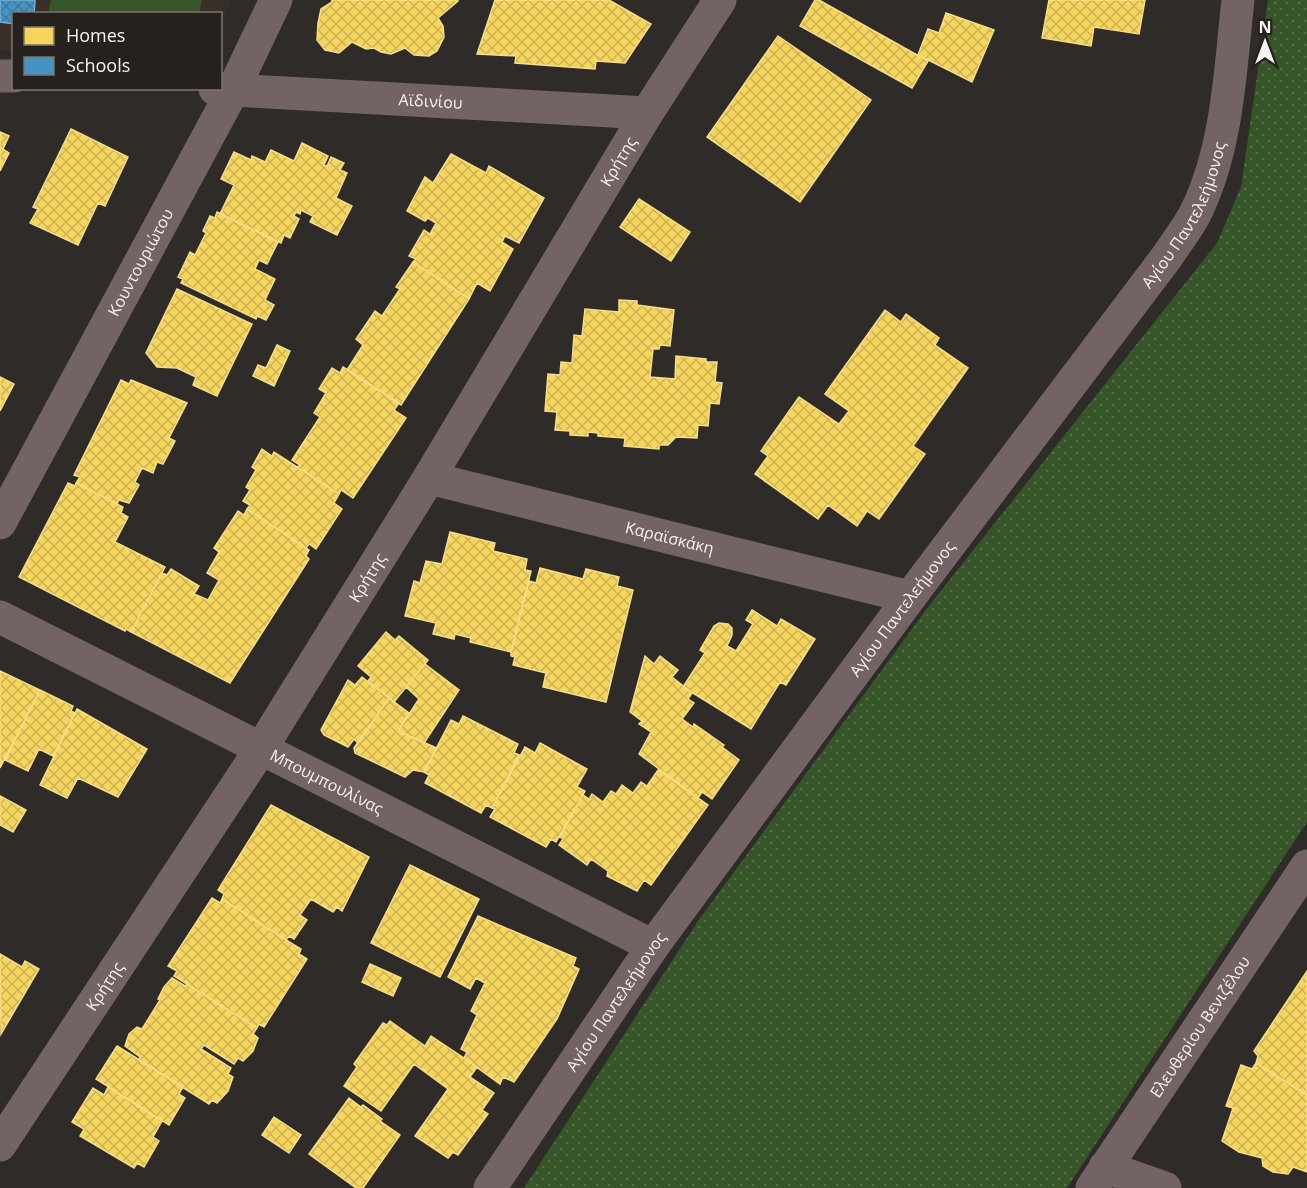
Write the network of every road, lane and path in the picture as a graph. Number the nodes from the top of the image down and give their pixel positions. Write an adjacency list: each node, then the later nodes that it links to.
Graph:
1 (276, 0): 4 (street, Κουντουριώτου)
2 (720, 0): 5 (street, Κρήτης)
3 (1238, 0): 8 (street, Αγίου Παντελεήμονος)
4 (223, 89): 5 (street, Αϊδινίου); 7 (street, Κουντουριώτου)
5 (647, 113): 6 (street, Κρήτης)
6 (429, 478): 8 (street, Καραϊσκάκη); 10 (street, Κρήτης)
7 (0, 523)
8 (910, 597): 12 (street, Αγίου Παντελεήμονος)
9 (0, 617): 10 (street, Μπουμπουλίνας)
10 (262, 747): 12 (street, Μπουμπουλίνας); 13 (street, Κρήτης)
11 (1307, 866): 14 (street, Ελευθερίου Βενιζέλου)
12 (653, 946): 15 (street, Αγίου Παντελεήμονος)
13 (0, 1145)
14 (1099, 1177): 16 (street)
15 (490, 1188)
16 (1165, 1188)

